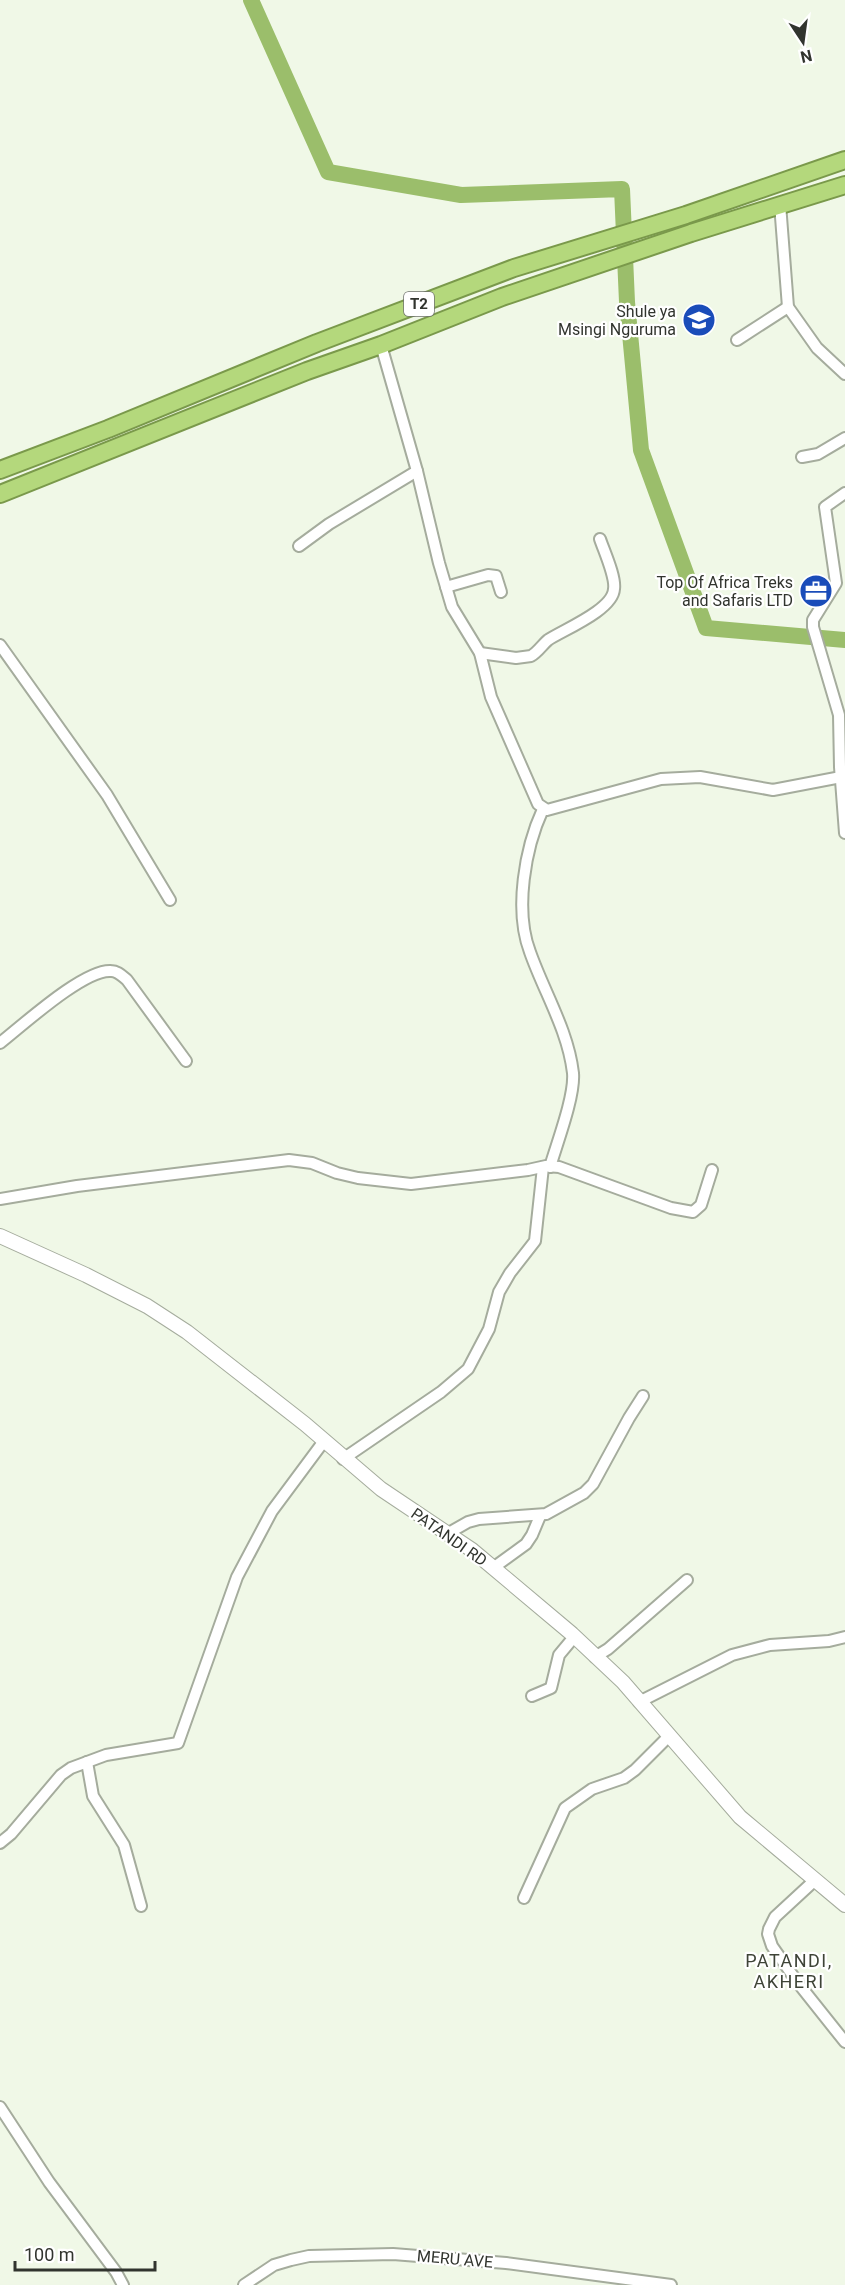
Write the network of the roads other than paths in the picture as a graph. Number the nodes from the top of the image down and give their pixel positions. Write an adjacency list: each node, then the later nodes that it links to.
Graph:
1 (845, 160): 8 (highway, T2)
2 (845, 185): 3 (highway, T2)
3 (780, 204): 4 (street); 6 (highway, T2)
4 (788, 307): 5 (street); 7 (street)
5 (737, 340)
6 (381, 345): 10 (highway, T2); 14 (street)
7 (845, 374)
8 (108, 429): 10 (highway); 11 (highway, T2)
9 (845, 438): 12 (street)
10 (118, 447): 15 (highway, T2)
11 (46, 453): 13 (highway, T2); 15 (highway)
12 (802, 458)
13 (0, 470)
14 (417, 471): 19 (street); 21 (street)
15 (54, 472): 17 (highway, T2)
16 (845, 493): 20 (street)
17 (0, 494)
18 (600, 539): 24 (street)
19 (299, 546)
20 (841, 578): 25 (street)
21 (446, 586): 22 (street); 24 (street)
22 (501, 592)
23 (0, 645): 28 (street)
24 (480, 653): 26 (street)
25 (842, 770): 26 (street); 27 (street)
26 (543, 808): 31 (street)
27 (845, 833)
28 (170, 900)
29 (0, 1043): 30 (street)
30 (186, 1061)
31 (546, 1167): 32 (street); 33 (street); 37 (street)
32 (711, 1170)
33 (0, 1199)
34 (0, 1236): 36 (street, PATANDI RD)
35 (643, 1396): 38 (street)
36 (324, 1441): 37 (street, PATANDI RD); 48 (street)
37 (344, 1459): 39 (street, PATANDI RD)
38 (540, 1516): 39 (street); 40 (street)
39 (447, 1534): 40 (street, PATANDI RD)
40 (493, 1568): 42 (street, PATANDI RD)
41 (687, 1580): 44 (street)
42 (574, 1637): 44 (street, PATANDI RD); 45 (street)
43 (845, 1637): 46 (street)
44 (595, 1656): 46 (street, PATANDI RD)
45 (532, 1696)
46 (639, 1702): 47 (street, PATANDI RD)
47 (669, 1736): 50 (street, PATANDI RD); 51 (street)
48 (87, 1762): 49 (street); 53 (street)
49 (0, 1843)
50 (814, 1881): 52 (street, PATANDI RD); 54 (street)
51 (524, 1898)
52 (845, 1905)
53 (141, 1906)
54 (845, 2042)
55 (0, 2107): 56 (street)
56 (123, 2285)
57 (244, 2285): 58 (street, MERU AVE)
58 (671, 2285)

